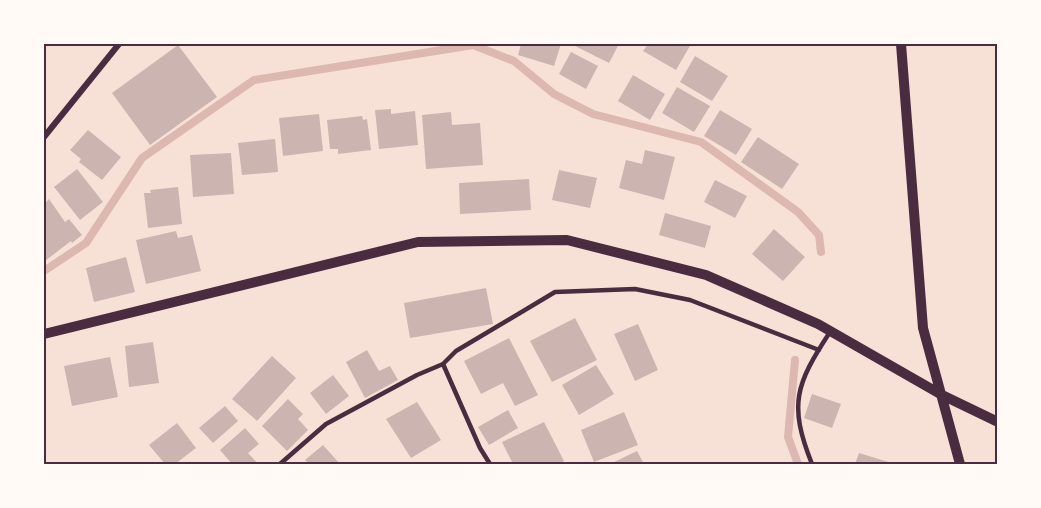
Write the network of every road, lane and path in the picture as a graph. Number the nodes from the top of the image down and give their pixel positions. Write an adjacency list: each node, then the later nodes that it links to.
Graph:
1 (119, 44): 3 (street)
2 (901, 44): 8 (street)
3 (44, 137)
4 (44, 332): 5 (street)
5 (830, 332): 6 (lane); 8 (street)
6 (819, 350): 7 (lane); 12 (lane)
7 (443, 364): 10 (lane); 11 (lane)
8 (942, 395): 9 (street); 13 (street)
9 (998, 422)
10 (280, 465)
11 (490, 465)
12 (812, 465)
13 (960, 465)

